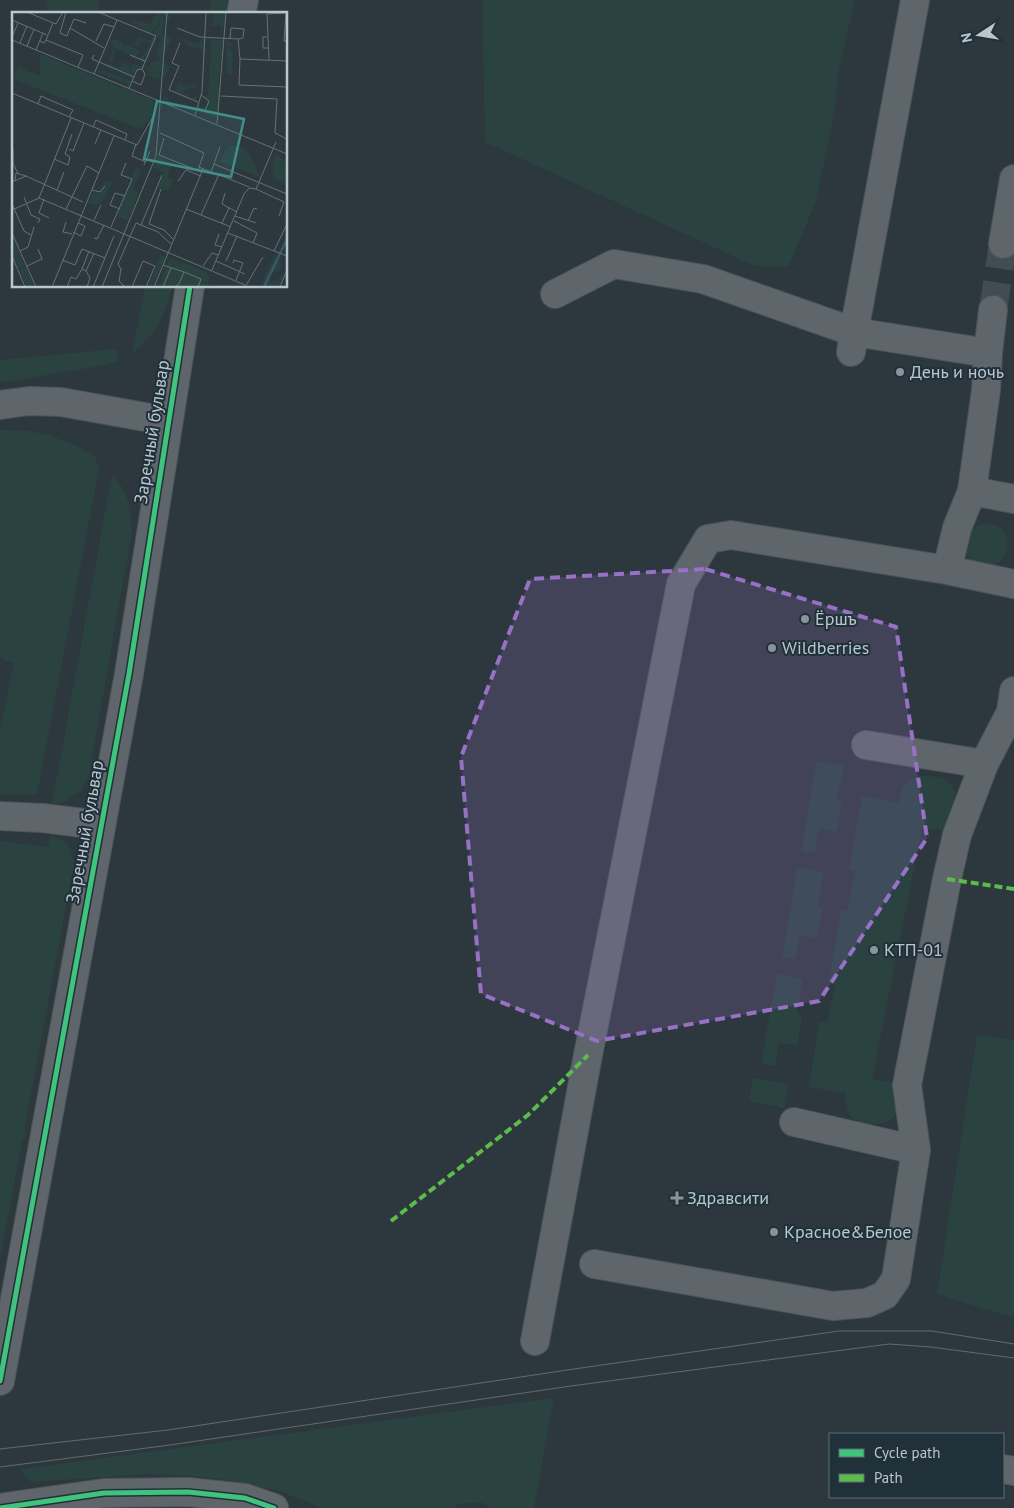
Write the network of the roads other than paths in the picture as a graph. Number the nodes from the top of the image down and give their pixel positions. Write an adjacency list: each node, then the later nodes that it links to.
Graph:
1 (915, 0): 7 (street)
2 (1014, 179): 3 (street)
3 (1008, 228)
4 (190, 288): 10 (street, Заречный бульвар)
5 (555, 294): 7 (street)
6 (993, 310): 8 (street)
7 (852, 342): 8 (street)
8 (988, 353): 11 (street)
9 (0, 405): 10 (street)
10 (167, 421): 19 (street, Заречный бульвар)
11 (972, 491): 12 (street); 13 (street)
12 (1014, 499)
13 (947, 570): 14 (street); 23 (street)
14 (1014, 584)
15 (1014, 691): 17 (street)
16 (866, 745): 17 (street)
17 (984, 764): 21 (street)
18 (0, 816): 19 (street)
19 (100, 825): 24 (street, Заречный бульвар)
20 (794, 1122): 21 (street)
21 (916, 1150): 22 (street)
22 (594, 1264)
23 (535, 1342)
24 (0, 1380)
25 (0, 1508): 26 (street)
26 (274, 1508)

